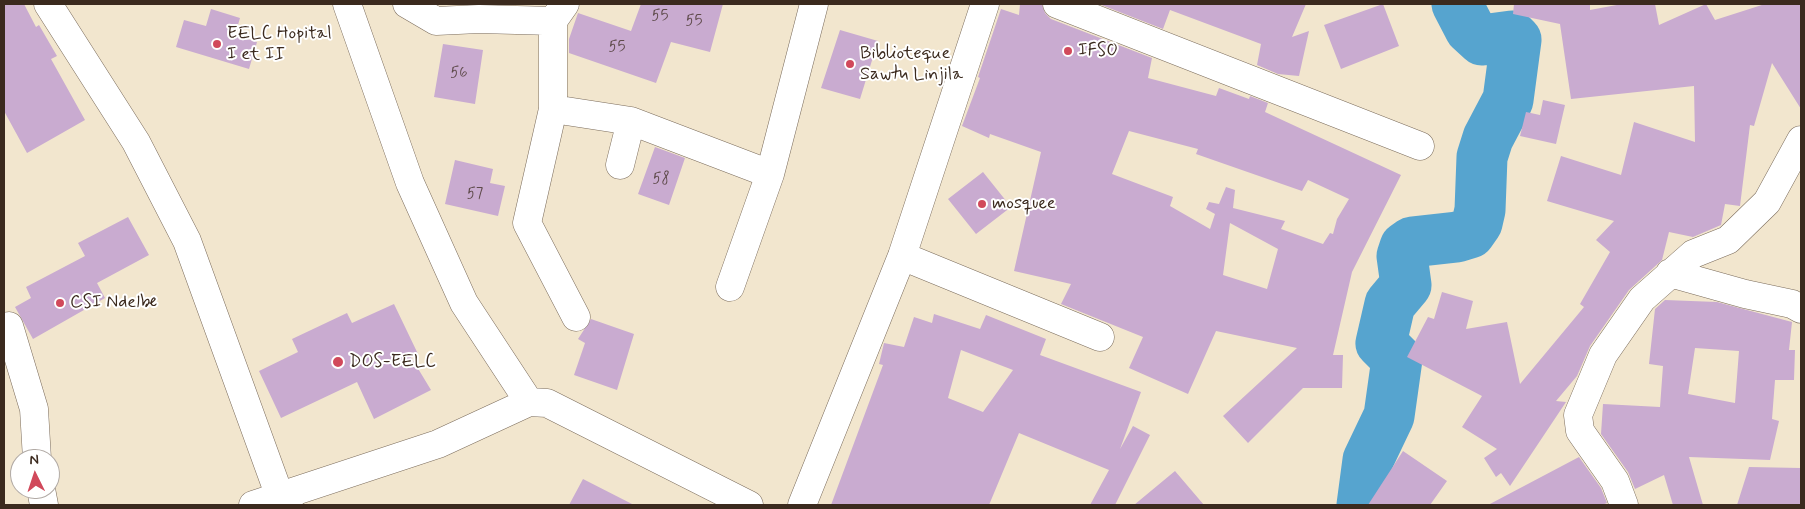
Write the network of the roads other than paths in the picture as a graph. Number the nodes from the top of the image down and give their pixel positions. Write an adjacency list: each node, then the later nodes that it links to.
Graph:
1 (48, 4): 23 (street)
2 (347, 4): 21 (street)
3 (406, 4): 7 (street)
4 (814, 4): 13 (street)
5 (985, 4): 14 (street)
6 (1057, 4): 11 (street)
7 (559, 12): 8 (street)
8 (553, 109): 9 (street); 18 (street)
9 (631, 121): 12 (street); 13 (street)
10 (1801, 140): 15 (street)
11 (1420, 146)
12 (620, 165)
13 (770, 174): 16 (street)
14 (902, 256): 20 (street); 26 (street)
15 (1670, 273): 17 (street); 27 (street)
16 (730, 287)
17 (1801, 309)
18 (576, 317)
19 (9, 326): 22 (street)
20 (1100, 337)
21 (529, 402): 23 (street); 25 (street)
22 (36, 449)
23 (285, 501): 24 (street)
24 (254, 505)
25 (749, 505)
26 (802, 505)
27 (1624, 505)

